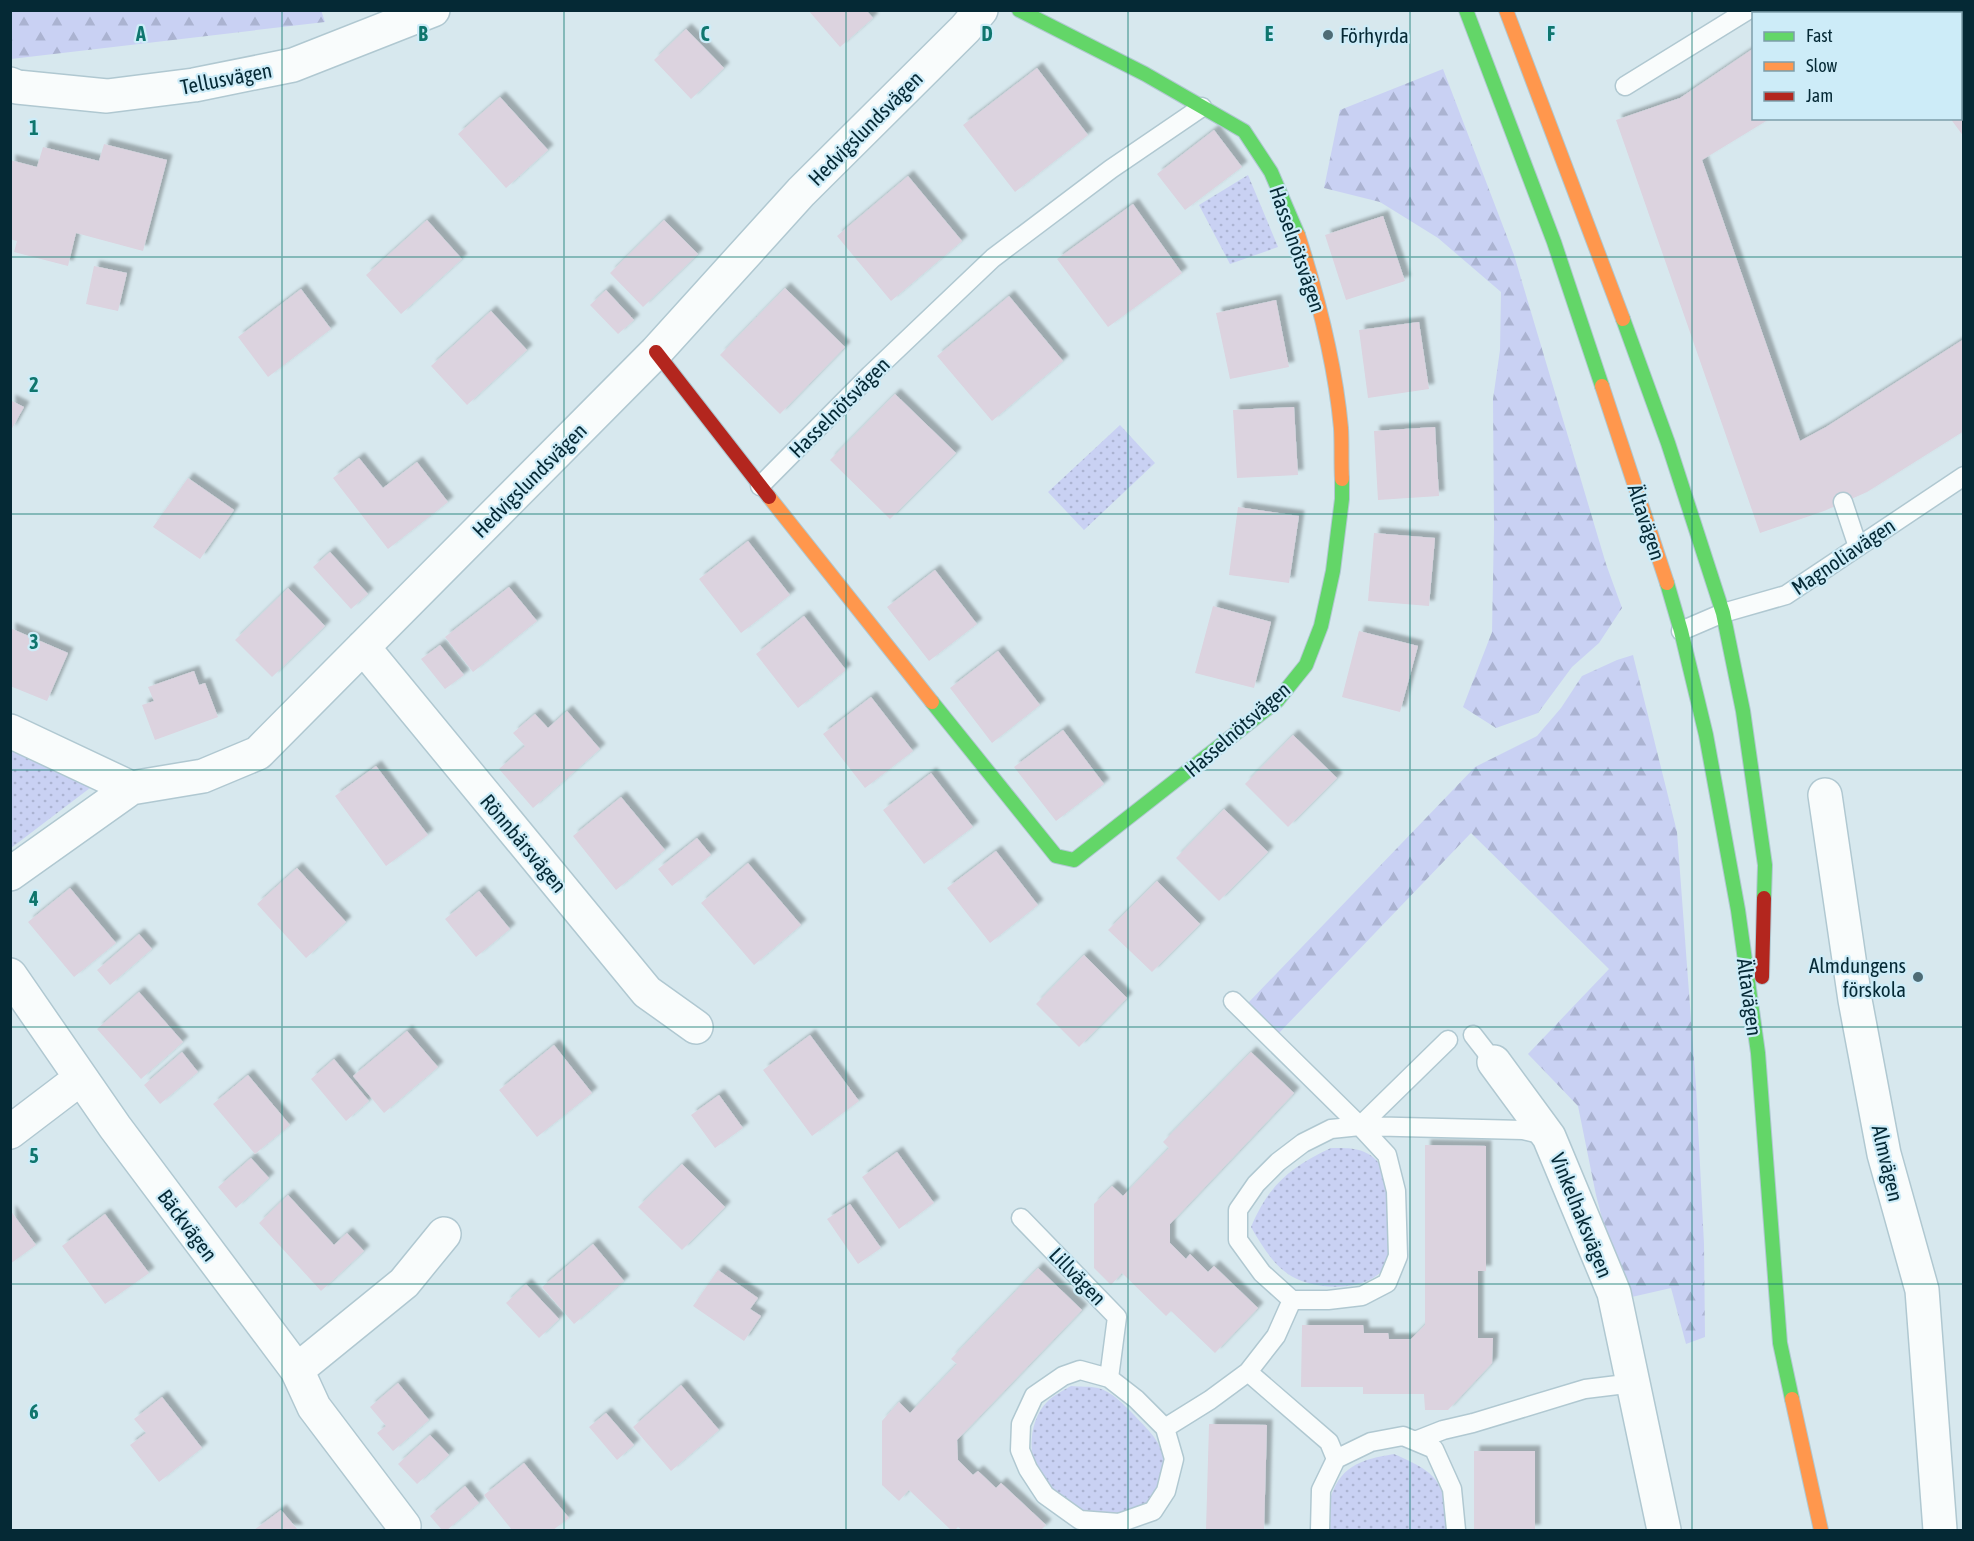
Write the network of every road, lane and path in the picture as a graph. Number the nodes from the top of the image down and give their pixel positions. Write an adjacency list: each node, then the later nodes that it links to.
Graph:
1 (432, 10): 8 (street, Tellusvägen)
2 (981, 10): 11 (street, Hedvigslundsvägen)
3 (1019, 10): 10 (main road, Hasselnötsvägen)
4 (1466, 10): 17 (main road, Ältavägen)
5 (1506, 10): 16 (main road, Ältavägen)
6 (1748, 10): 7 (lane)
7 (1726, 18): 9 (lane)
8 (10, 84)
9 (1625, 86)
10 (1202, 107): 13 (lane, Hasselnötsvägen); 13 (main road, Hasselnötsvägen)
11 (656, 352): 13 (main road, Hasselnötsvägen); 18 (street, Hedvigslundsvägen)
12 (1964, 476): 15 (lane, Magnoliavägen)
13 (760, 486)
14 (1843, 502): 15 (lane)
15 (1858, 547): 16 (lane, Magnoliavägen)
16 (1724, 613): 17 (lane, Magnoliavägen); 28 (main road, Ältavägen)
17 (1681, 631): 28 (main road, Ältavägen)
18 (363, 647): 20 (street, Hedvigslundsvägen); 25 (street, Rönnbärsvägen)
19 (10, 731): 20 (street)
20 (131, 788): 22 (street)
21 (1825, 795): 50 (street, Almvägen)
22 (10, 874)
23 (10, 975): 30 (street, Bäckvägen)
24 (1233, 1001): 31 (lane)
25 (696, 1027)
26 (1473, 1035): 29 (lane)
27 (1448, 1040): 31 (lane)
28 (1758, 1053): 49 (main road, Ältavägen)
29 (1494, 1062): 33 (street, Vinkelhaksvägen)
30 (81, 1078): 32 (street); 37 (street, Bäckvägen)
31 (1360, 1126): 33 (lane); 36 (lane); 36 (lane)
32 (10, 1132)
33 (1536, 1133): 40 (street, Vinkelhaksvägen)
34 (1021, 1218): 39 (lane, Lillvägen)
35 (444, 1234): 37 (street)
36 (1292, 1300): 38 (lane)
37 (297, 1370): 45 (street, Bäckvägen)
38 (1248, 1372): 41 (lane); 43 (lane)
39 (1108, 1378): 41 (lane); 44 (lane)
40 (1634, 1383): 42 (lane); 48 (street, Vinkelhaksvägen)
41 (1165, 1428): 44 (lane)
42 (1415, 1441): 43 (lane); 47 (lane)
43 (1336, 1459): 46 (lane)
44 (1078, 1525)
45 (404, 1526)
46 (1320, 1530)
47 (1456, 1530)
48 (1664, 1530)
49 (1821, 1530)
50 (1940, 1530)

